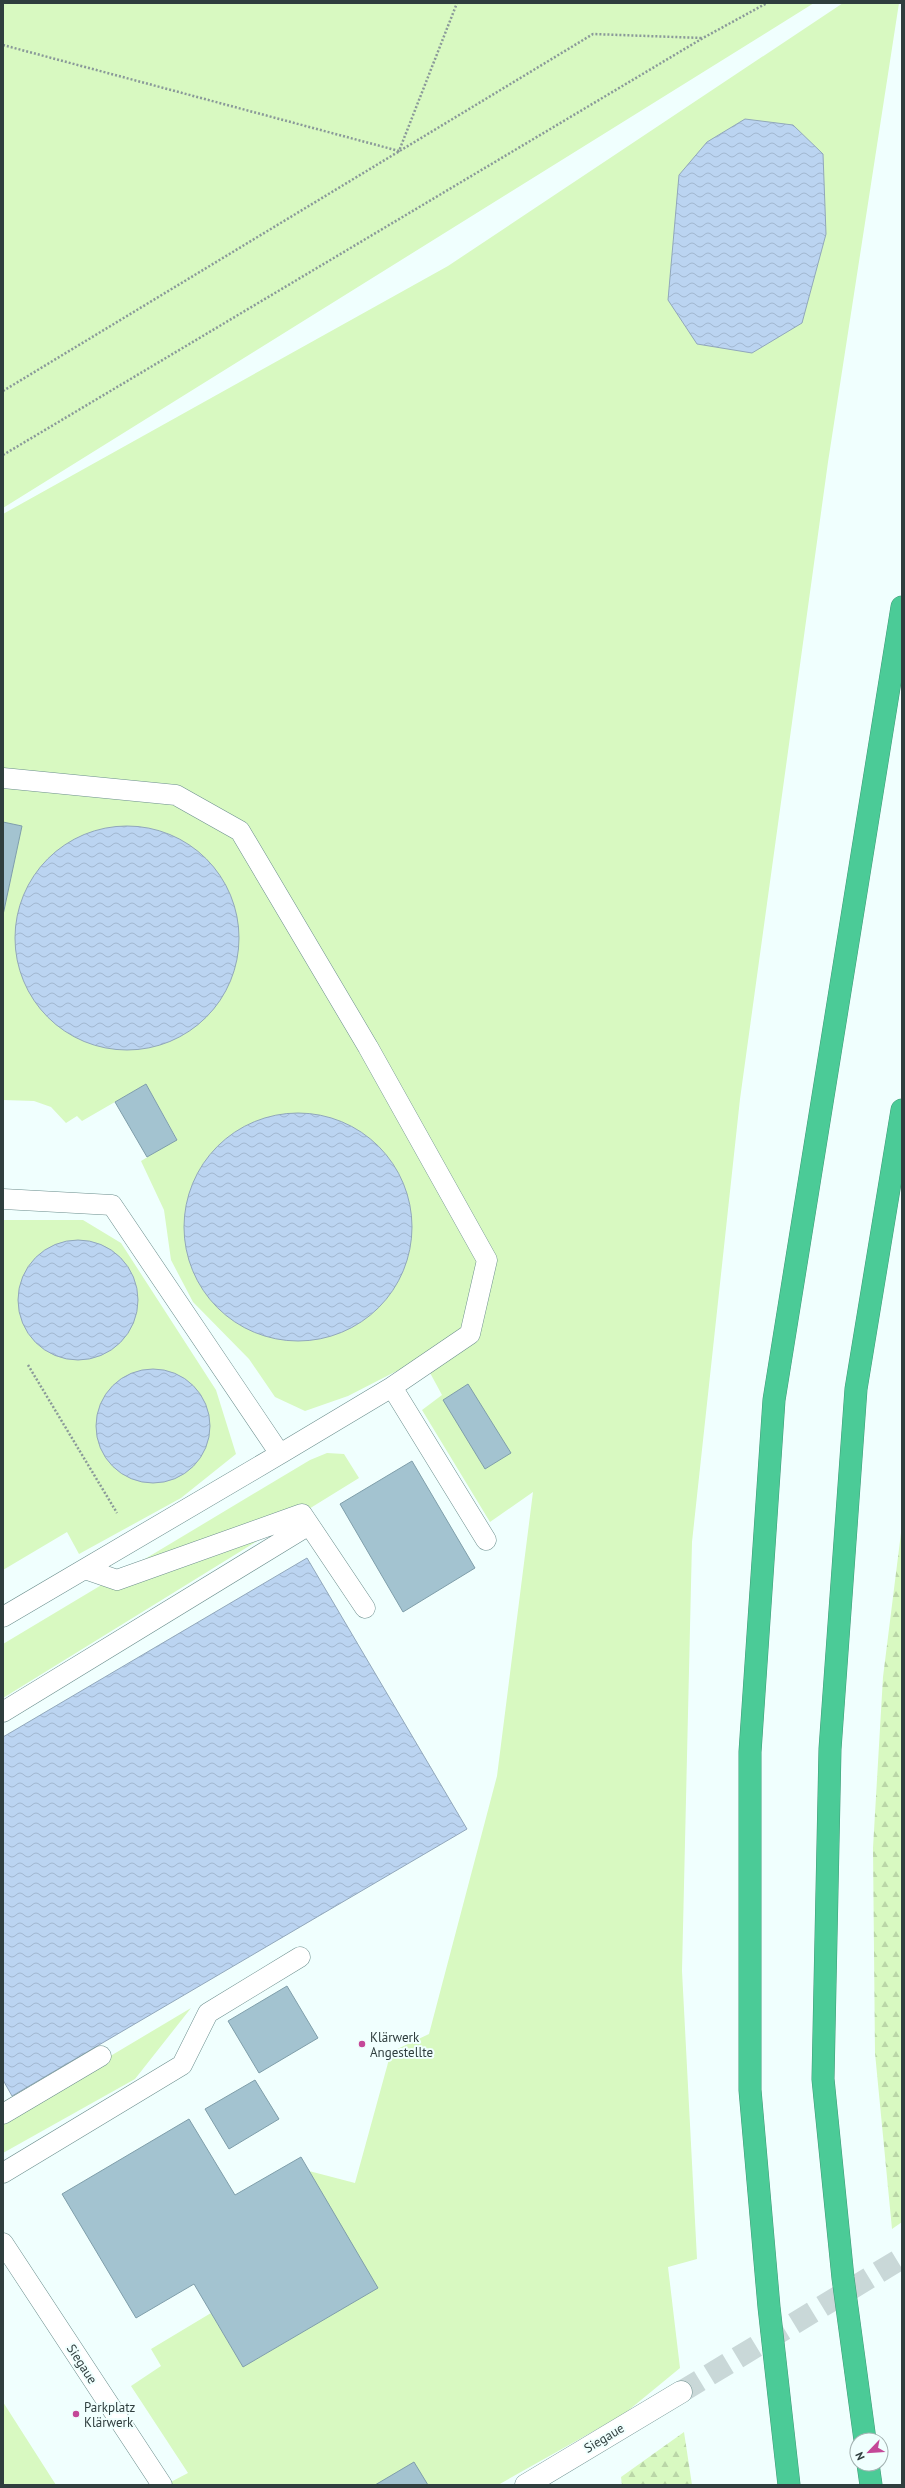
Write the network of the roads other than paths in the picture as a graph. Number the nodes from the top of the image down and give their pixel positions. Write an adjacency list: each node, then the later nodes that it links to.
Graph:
1 (902, 607): 23 (highway)
2 (3, 778): 5 (lane)
3 (902, 1110): 19 (highway)
4 (3, 1199): 6 (lane)
5 (392, 1387): 6 (lane); 8 (lane)
6 (280, 1454): 9 (lane)
7 (310, 1524): 9 (lane); 10 (lane); 12 (lane)
8 (486, 1540)
9 (85, 1569): 11 (lane)
10 (365, 1608)
11 (3, 1618)
12 (3, 1712)
13 (300, 1957): 16 (lane)
14 (101, 2056): 15 (lane)
15 (3, 2114)
16 (3, 2172)
17 (3, 2243): 21 (lane, Siegaue)
18 (681, 2392): 22 (street, Siegaue)
19 (864, 2432)
20 (869, 2472): 24 (highway)
21 (162, 2485)
22 (526, 2485)
23 (789, 2485)
24 (871, 2485)

